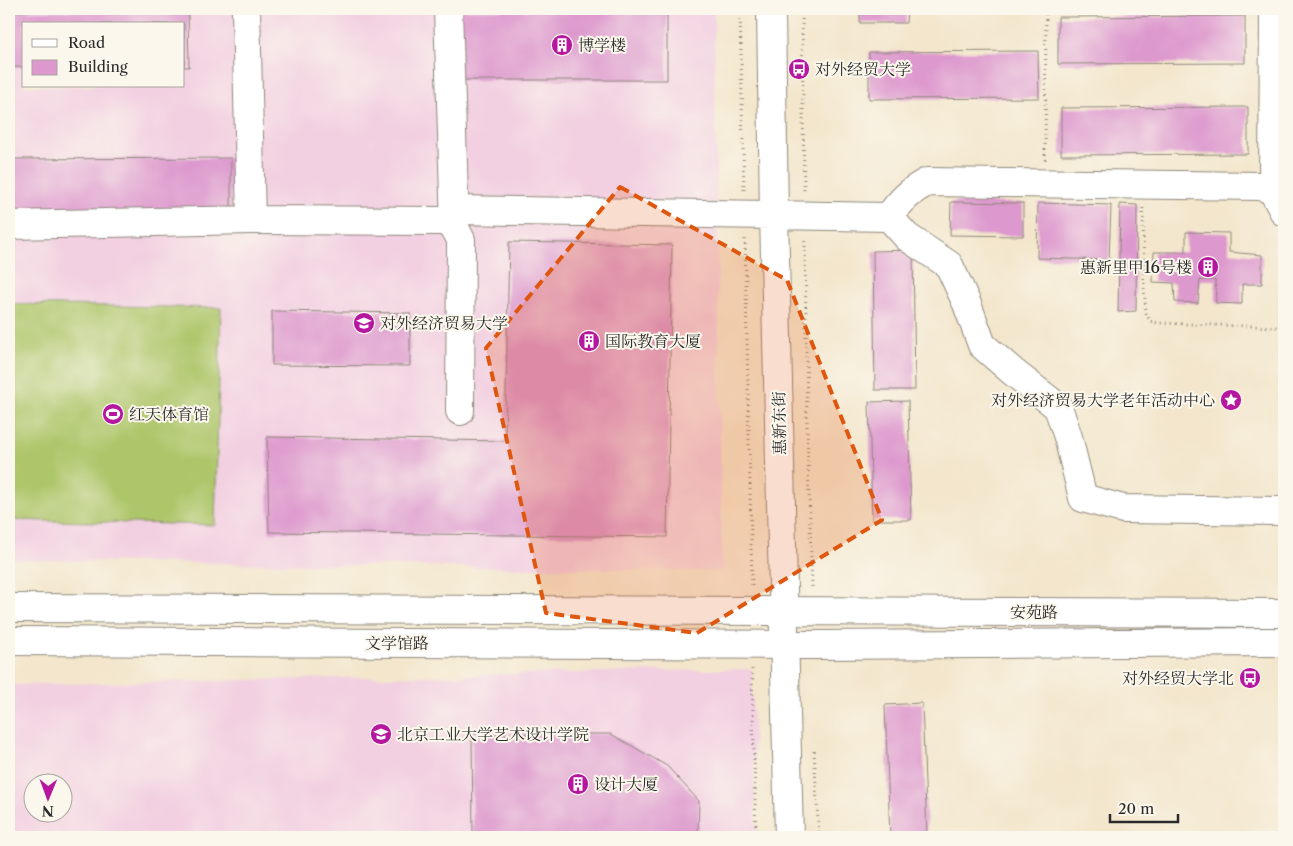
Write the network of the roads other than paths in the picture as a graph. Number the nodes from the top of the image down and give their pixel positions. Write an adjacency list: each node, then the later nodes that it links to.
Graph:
1 (246, 9): 9 (main road)
2 (448, 9): 8 (main road)
3 (771, 9): 6 (main road, 惠新东街)
4 (1274, 9): 5 (main road)
5 (1279, 202): 7 (main road)
6 (774, 216): 7 (main road); 8 (main road); 14 (main road, 惠新东街)
7 (889, 217): 12 (main road)
8 (455, 219): 9 (main road); 11 (main road)
9 (251, 220): 10 (main road)
10 (9, 225)
11 (460, 412)
12 (1284, 511)
13 (9, 608): 14 (main road, 文学馆路)
14 (784, 611): 15 (main road, 安苑路); 18 (main road, 惠新东街)
15 (1284, 613)
16 (9, 641): 18 (main road, 文学馆路)
17 (1284, 642): 18 (main road, 安苑路)
18 (784, 645): 19 (main road, 惠新东街)
19 (789, 837)

